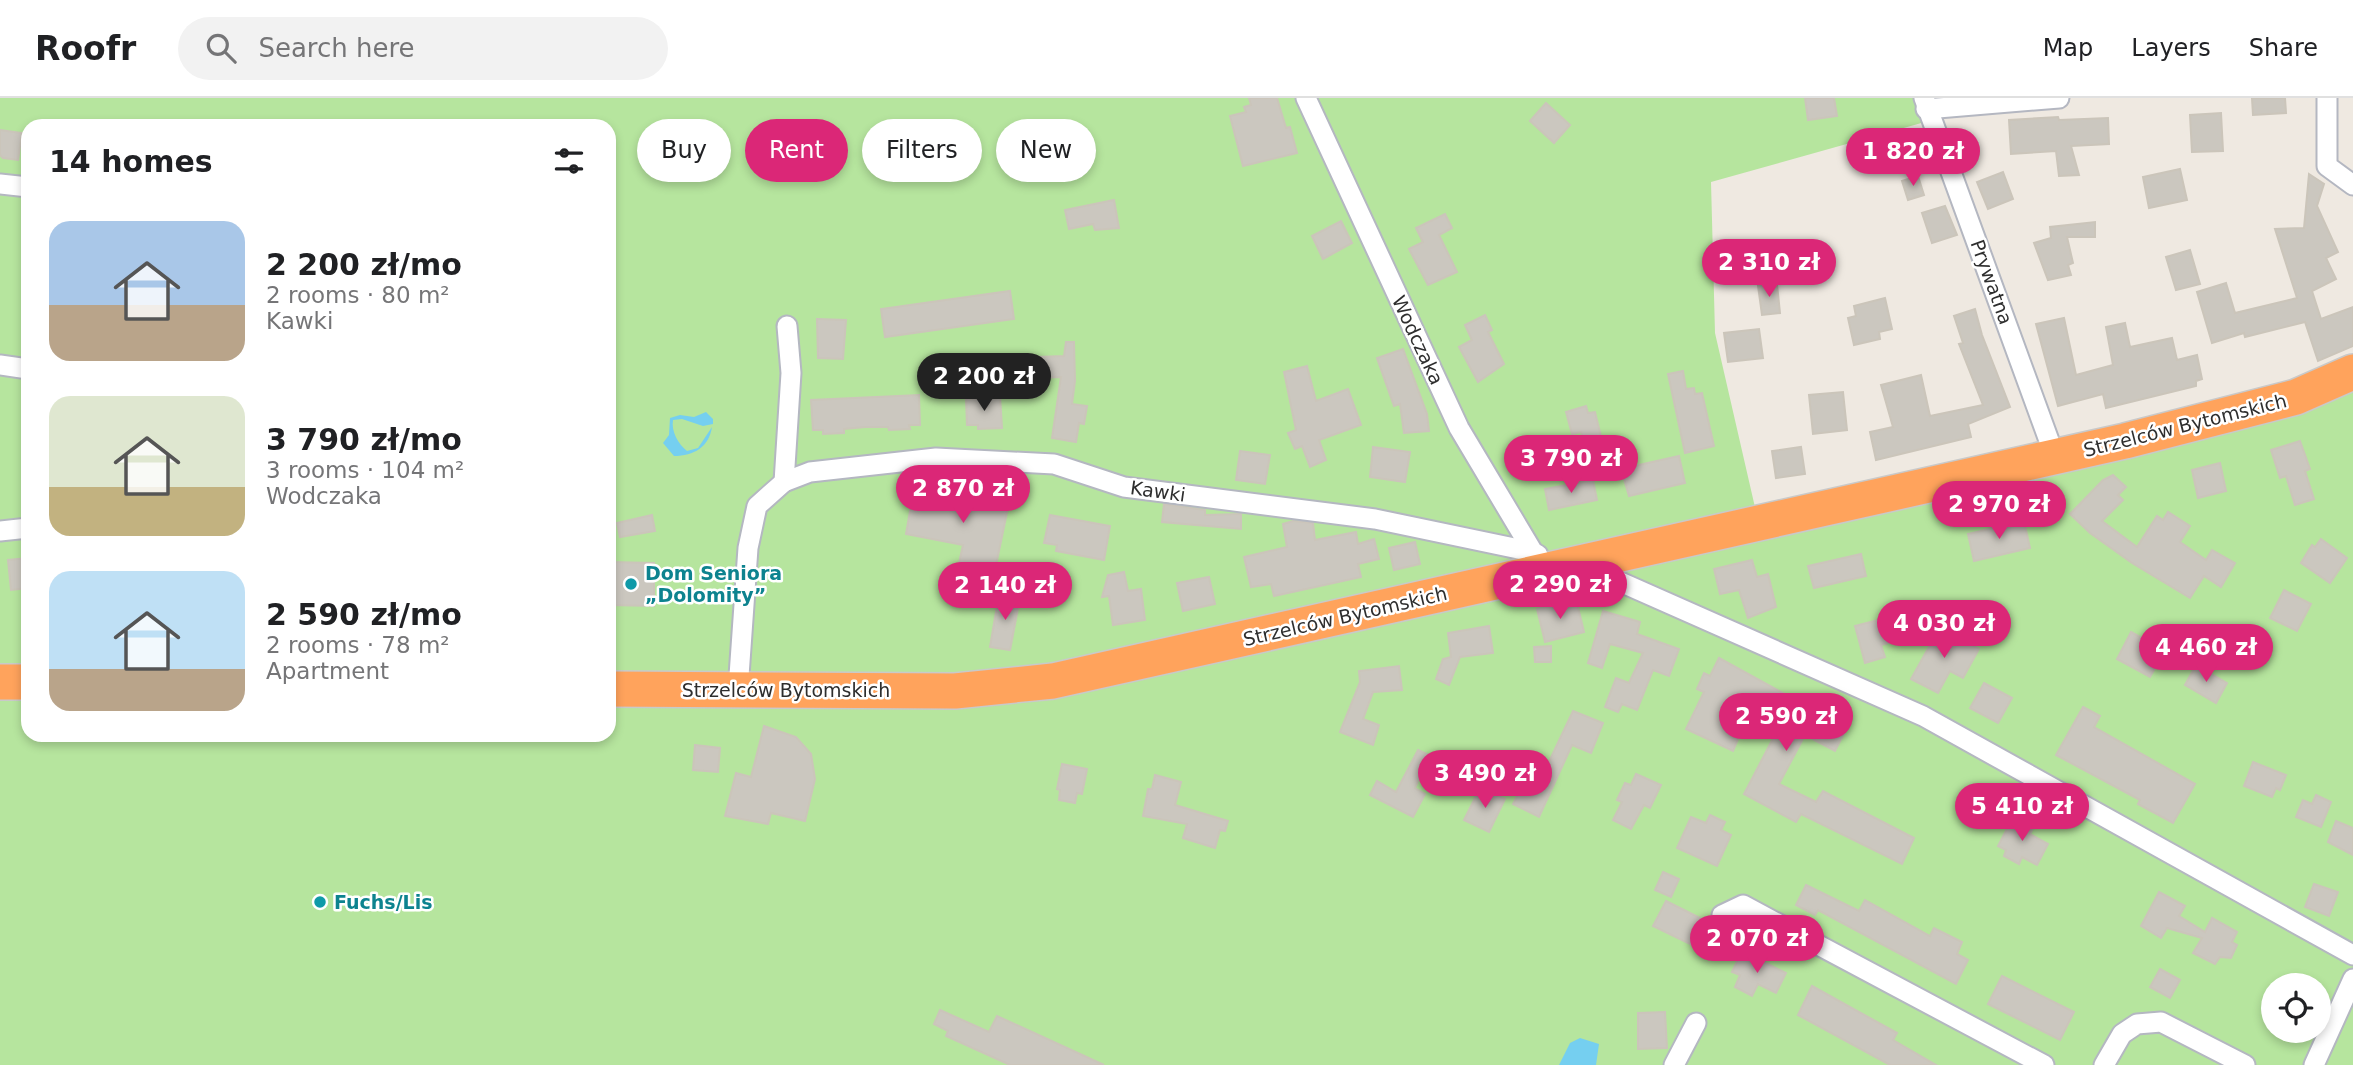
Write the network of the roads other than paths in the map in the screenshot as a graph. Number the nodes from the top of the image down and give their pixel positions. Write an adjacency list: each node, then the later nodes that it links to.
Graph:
1 (1306, 98): 16 (street, Wodczaka)
2 (2059, 98): 4 (street, Prywatna)
3 (2328, 98): 6 (street)
4 (1925, 104): 12 (street, Prywatna)
5 (0, 184): 7 (street)
6 (2353, 185)
7 (21, 186)
8 (787, 326): 13 (street)
9 (0, 365): 10 (street)
10 (21, 368)
11 (2353, 372): 12 (highway, Strzelców Bytomskich)
12 (2055, 457): 17 (highway, Strzelców Bytomskich)
13 (784, 482): 16 (street, Kawki); 21 (street, Kawki)
14 (21, 529): 15 (street)
15 (0, 531)
16 (1541, 561): 17 (highway, Strzelców Bytomskich); 21 (highway, Strzelców Bytomskich)
17 (1594, 562): 23 (street)
18 (0, 682): 19 (highway)
19 (21, 682)
20 (616, 689): 21 (highway, Strzelców Bytomskich)
21 (738, 690)
22 (1722, 915): 27 (street)
23 (2353, 955)
24 (2353, 979): 30 (street)
25 (1696, 1023): 26 (street)
26 (1674, 1065)
27 (2044, 1065)
28 (2104, 1065): 29 (street)
29 (2245, 1065)
30 (2314, 1065)

